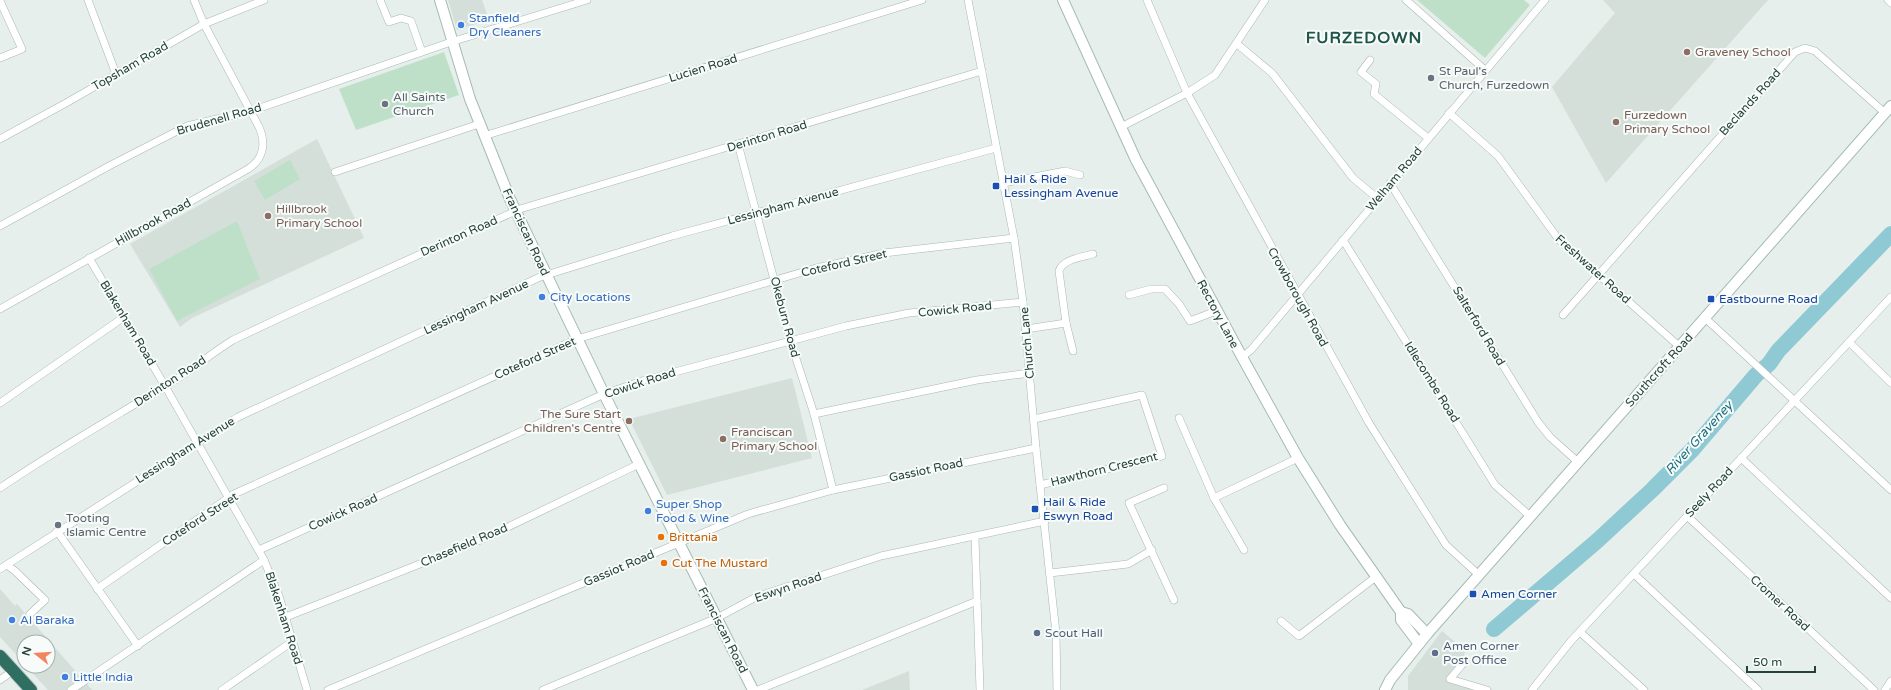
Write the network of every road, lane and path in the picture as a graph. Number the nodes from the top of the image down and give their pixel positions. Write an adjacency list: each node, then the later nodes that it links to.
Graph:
1 (88, 0): 25 (street)
2 (194, 0): 17 (street, Hillbrook Road)
3 (264, 0): 17 (street, Topsham Road)
4 (380, 0): 20 (street)
5 (440, 0): 18 (street, Franciscan Road)
6 (587, 0): 18 (street, Brudenell Road)
7 (922, 0): 32 (street, Lucien Road)
8 (968, 0): 23 (street, Church Lane)
9 (1063, 0): 31 (street, Rectory Lane)
10 (1147, 0): 26 (street, Crowborough Road)
11 (1265, 0): 19 (street)
12 (1406, 0): 24 (street)
13 (1545, 0): 24 (street, Welham Road)
14 (1888, 0): 16 (street)
15 (0, 1): 21 (street)
16 (1891, 3)
17 (204, 24): 25 (street, Topsham Road); 28 (street, Hillbrook Road)
18 (451, 42): 20 (street, Brudenell Road); 30 (street, Franciscan Road)
19 (1237, 44): 26 (street); 41 (street)
20 (422, 52): 28 (street, Brudenell Road)
21 (0, 58)
22 (1370, 60): 33 (street)
23 (982, 70): 35 (street, Derinton Road); 36 (street, Church Lane)
24 (1485, 70): 29 (street, Welham Road)
25 (116, 74): 34 (street, Topsham Road)
26 (1187, 93): 31 (street); 53 (street, Crowborough Road)
27 (1888, 110): 49 (street, Beclands Road); 60 (street, Southcroft Road)
28 (251, 111): 44 (street, Brudenell Road); 48 (street, Hillbrook Road)
29 (1449, 113): 33 (street, Welham Road); 49 (street, Freshwater Road)
30 (479, 124): 32 (street, Franciscan Road); 37 (street)
31 (1120, 127): 57 (street, Rectory Lane)
32 (484, 136): 42 (street, Franciscan Road)
33 (1428, 138): 40 (street, Welham Road)
34 (0, 139)
35 (738, 144): 42 (street, Derinton Road); 43 (street, Okeburn Road)
36 (996, 148): 39 (street, Church Lane); 43 (street, Lessingham Avenue)
37 (335, 172)
38 (1080, 175): 39 (street)
39 (1003, 183): 45 (street, Church Lane)
40 (1390, 183): 41 (street, Welham Road); 82 (street, Salterford Road)
41 (1377, 198): 46 (street, Welham Road)
42 (516, 211): 50 (street, Franciscan Road); 71 (street, Derinton Road)
43 (756, 213): 50 (street, Lessingham Avenue); 51 (street, Okeburn Road)
44 (0, 226)
45 (1014, 238): 51 (street, Coteford Street); 55 (street, Church Lane)
46 (1343, 240): 53 (street, Welham Road); 91 (street, Idlecombe Road)
47 (1093, 254): 61 (street)
48 (89, 258): 56 (street, Hillbrook Road); 59 (street, Blakenham Road)
49 (1598, 274): 58 (street); 66 (street, Freshwater Road)
50 (546, 275): 63 (street, Franciscan Road); 78 (street, Lessingham Avenue)
51 (775, 280): 63 (street, Coteford Street); 64 (street, Okeburn Road)
52 (1129, 295): 57 (street)
53 (1297, 295): 68 (street, Welham Road); 104 (street, Crowborough Road)
54 (1891, 297): 65 (street, Seely Road)
55 (1023, 302): 62 (street, Church Lane); 64 (street, Cowick Road)
56 (0, 309)
57 (1216, 311): 68 (street, Rectory Lane)
58 (1563, 314)
59 (124, 317): 71 (street, Blakenham Road); 74 (street)
60 (1704, 317): 66 (street, Southcroft Road); 73 (street)
61 (1066, 323): 62 (street); 67 (street)
62 (1026, 329): 69 (street, Church Lane)
63 (577, 339): 72 (street, Franciscan Road); 89 (street, Coteford Street)
64 (790, 340): 72 (street, Cowick Road); 75 (street, Okeburn Road)
65 (1849, 342): 70 (street); 73 (street, Seely Road)
66 (1680, 347): 82 (street, Southcroft Road)
67 (1073, 351)
68 (1242, 357): 80 (street, Rectory Lane)
69 (1030, 373): 75 (street); 77 (street, Church Lane)
70 (1891, 383)
71 (165, 386): 78 (street, Blakenham Road); 85 (street, Derinton Road)
72 (604, 394): 83 (street, Franciscan Road); 97 (street, Cowick Road)
73 (1794, 400): 81 (street, Seely Road); 88 (street)
74 (0, 403)
75 (814, 414): 87 (street, Okeburn Road)
76 (1179, 418): 90 (street)
77 (1034, 419): 79 (street, Church Lane); 84 (street, Hawthorn Crescent)
78 (196, 442): 89 (street, Blakenham Road); 94 (street, Lessingham Avenue)
79 (1036, 448): 84 (street, Church Lane); 87 (street, Gassiot Road)
80 (1298, 458): 90 (street); 105 (street, Rectory Lane)
81 (1741, 458): 92 (street, Seely Road); 107 (street)
82 (1578, 462): 91 (street, Southcroft Road)
83 (639, 464): 96 (street, Franciscan Road); 112 (street, Chasefield Road)
84 (1040, 485): 93 (street, Church Lane)
85 (0, 488)
86 (1164, 488): 98 (street)
87 (833, 490): 96 (street, Gassiot Road)
88 (1891, 490)
89 (229, 498): 97 (street, Blakenham Road); 106 (street, Coteford Street)
90 (1214, 498): 99 (street)
91 (1530, 516): 104 (street, Southcroft Road)
92 (1687, 516): 103 (street, Seely Road); 140 (street, Cromer Road)
93 (1045, 521): 95 (street, Eswyn Road); 102 (street, Church Lane)
94 (57, 531): 101 (street, Lessingham Avenue); 106 (street)
95 (975, 537): 109 (street); 113 (street, Eswyn Road)
96 (679, 543): 113 (street, Franciscan Road); 129 (street, Gassiot Road)
97 (259, 550): 100 (street, Blakenham Road)
98 (1152, 550): 102 (street); 108 (street)
99 (1244, 550)
100 (264, 560): 112 (street, Blakenham Road); 119 (street)
101 (3, 567): 111 (street)
102 (1050, 573): 134 (street, Church Lane)
103 (1634, 574): 115 (street, Seely Road); 139 (street)
104 (1479, 575): 116 (street, Southcroft Road)
105 (1377, 576): 110 (street, Rectory Lane); 114 (street)
106 (97, 588): 119 (street)
107 (1891, 598)
108 (1174, 600)
109 (977, 601): 132 (street); 133 (street)
110 (1401, 612): 116 (street, Rectory Lane); 118 (street, Rectory Lane)
111 (30, 614)
112 (286, 617): 117 (street, Blakenham Road)
113 (717, 618): 130 (street, Eswyn Road); 131 (street, Franciscan Road)
114 (1281, 621)
115 (1580, 632): 137 (street, Seely Road); 138 (street)
116 (1426, 634): 118 (street)
117 (293, 641): 127 (street); 128 (street, Blakenham Road)
118 (1419, 644): 135 (street)
119 (138, 646): 126 (street)
120 (0, 656): 122 (highway)
121 (1466, 660): 136 (street)
122 (14, 670): 123 (street); 125 (highway)
123 (0, 680)
124 (1891, 681): 141 (street)
125 (31, 690)
126 (71, 690)
127 (222, 690)
128 (307, 690)
129 (328, 690)
130 (543, 690)
131 (753, 690)
132 (758, 690)
133 (980, 690)
134 (1057, 690)
135 (1384, 690)
136 (1487, 690)
137 (1532, 690)
138 (1644, 690)
139 (1758, 690)
140 (1874, 690)
141 (1885, 690)

